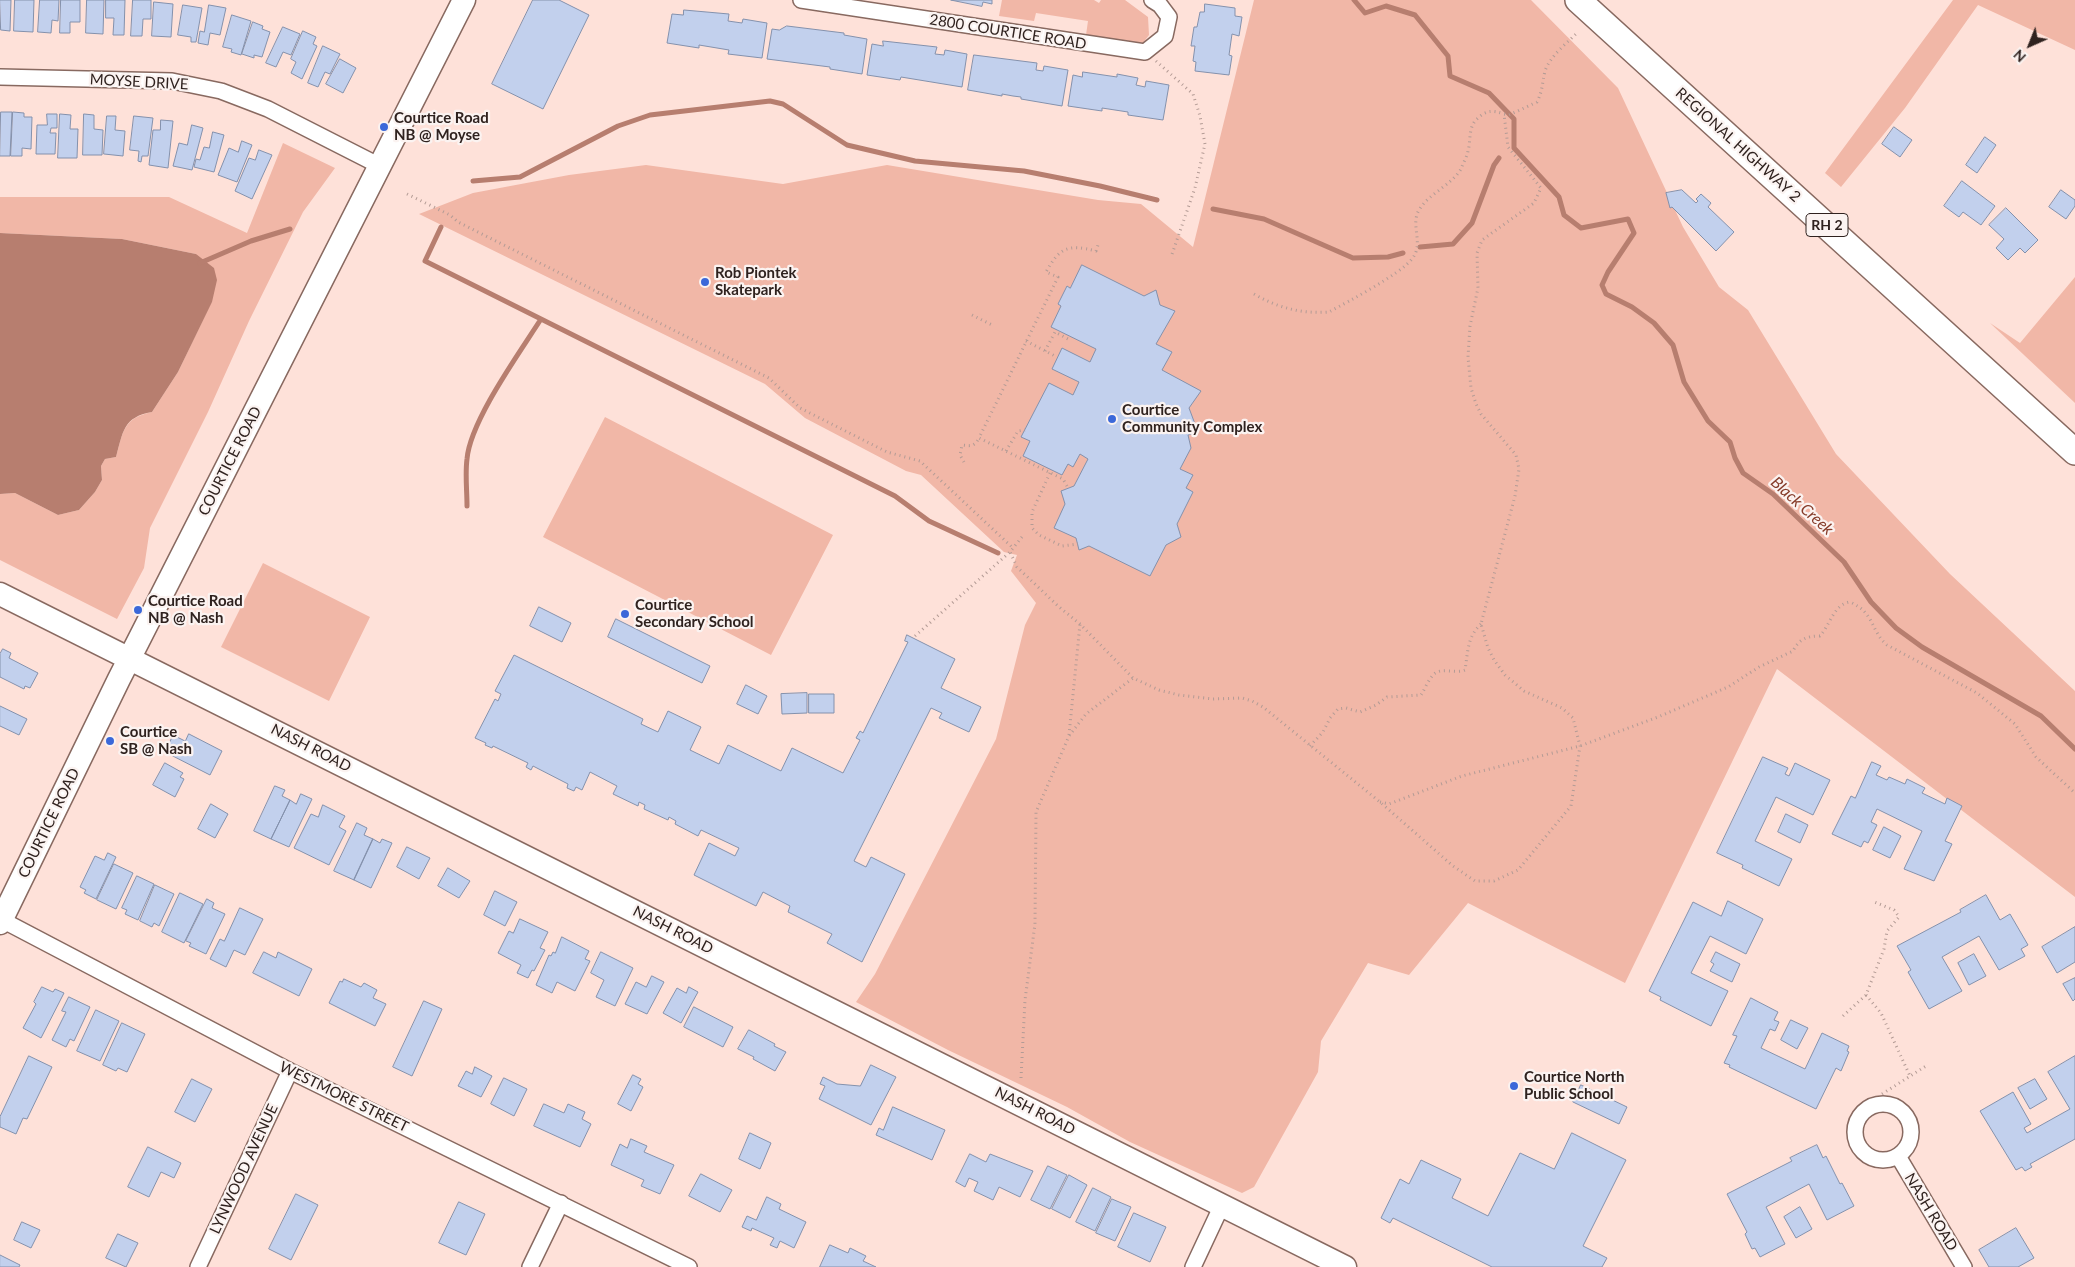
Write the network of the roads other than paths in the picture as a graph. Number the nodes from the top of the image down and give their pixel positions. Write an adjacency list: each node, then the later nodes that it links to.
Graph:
1 (464, 0): 6 (street, COURTICE ROAD)
2 (801, 0): 3 (street, 2800 COURTICE ROAD)
3 (1152, 0)
4 (1578, 0): 7 (main road, REGIONAL HIGHWAY 2 / RH 2)
5 (0, 77): 6 (street, MOYSE DRIVE)
6 (380, 166): 9 (street, COURTICE ROAD)
7 (2075, 452)
8 (0, 594): 9 (street, NASH ROAD)
9 (131, 659): 10 (street, COURTICE ROAD); 14 (street, NASH ROAD)
10 (1, 922): 11 (street, WESTMORE STREET)
11 (290, 1071): 13 (street, WESTMORE STREET); 15 (street, LYNWOOD AVENUE)
12 (1898, 1156): 20 (street, NASH ROAD)
13 (560, 1203): 16 (street); 17 (street, WESTMORE STREET)
14 (1222, 1205): 18 (street); 19 (street, NASH ROAD)
15 (198, 1267)
16 (530, 1267)
17 (689, 1267)
18 (1192, 1267)
19 (1345, 1267)
20 (1964, 1267)

